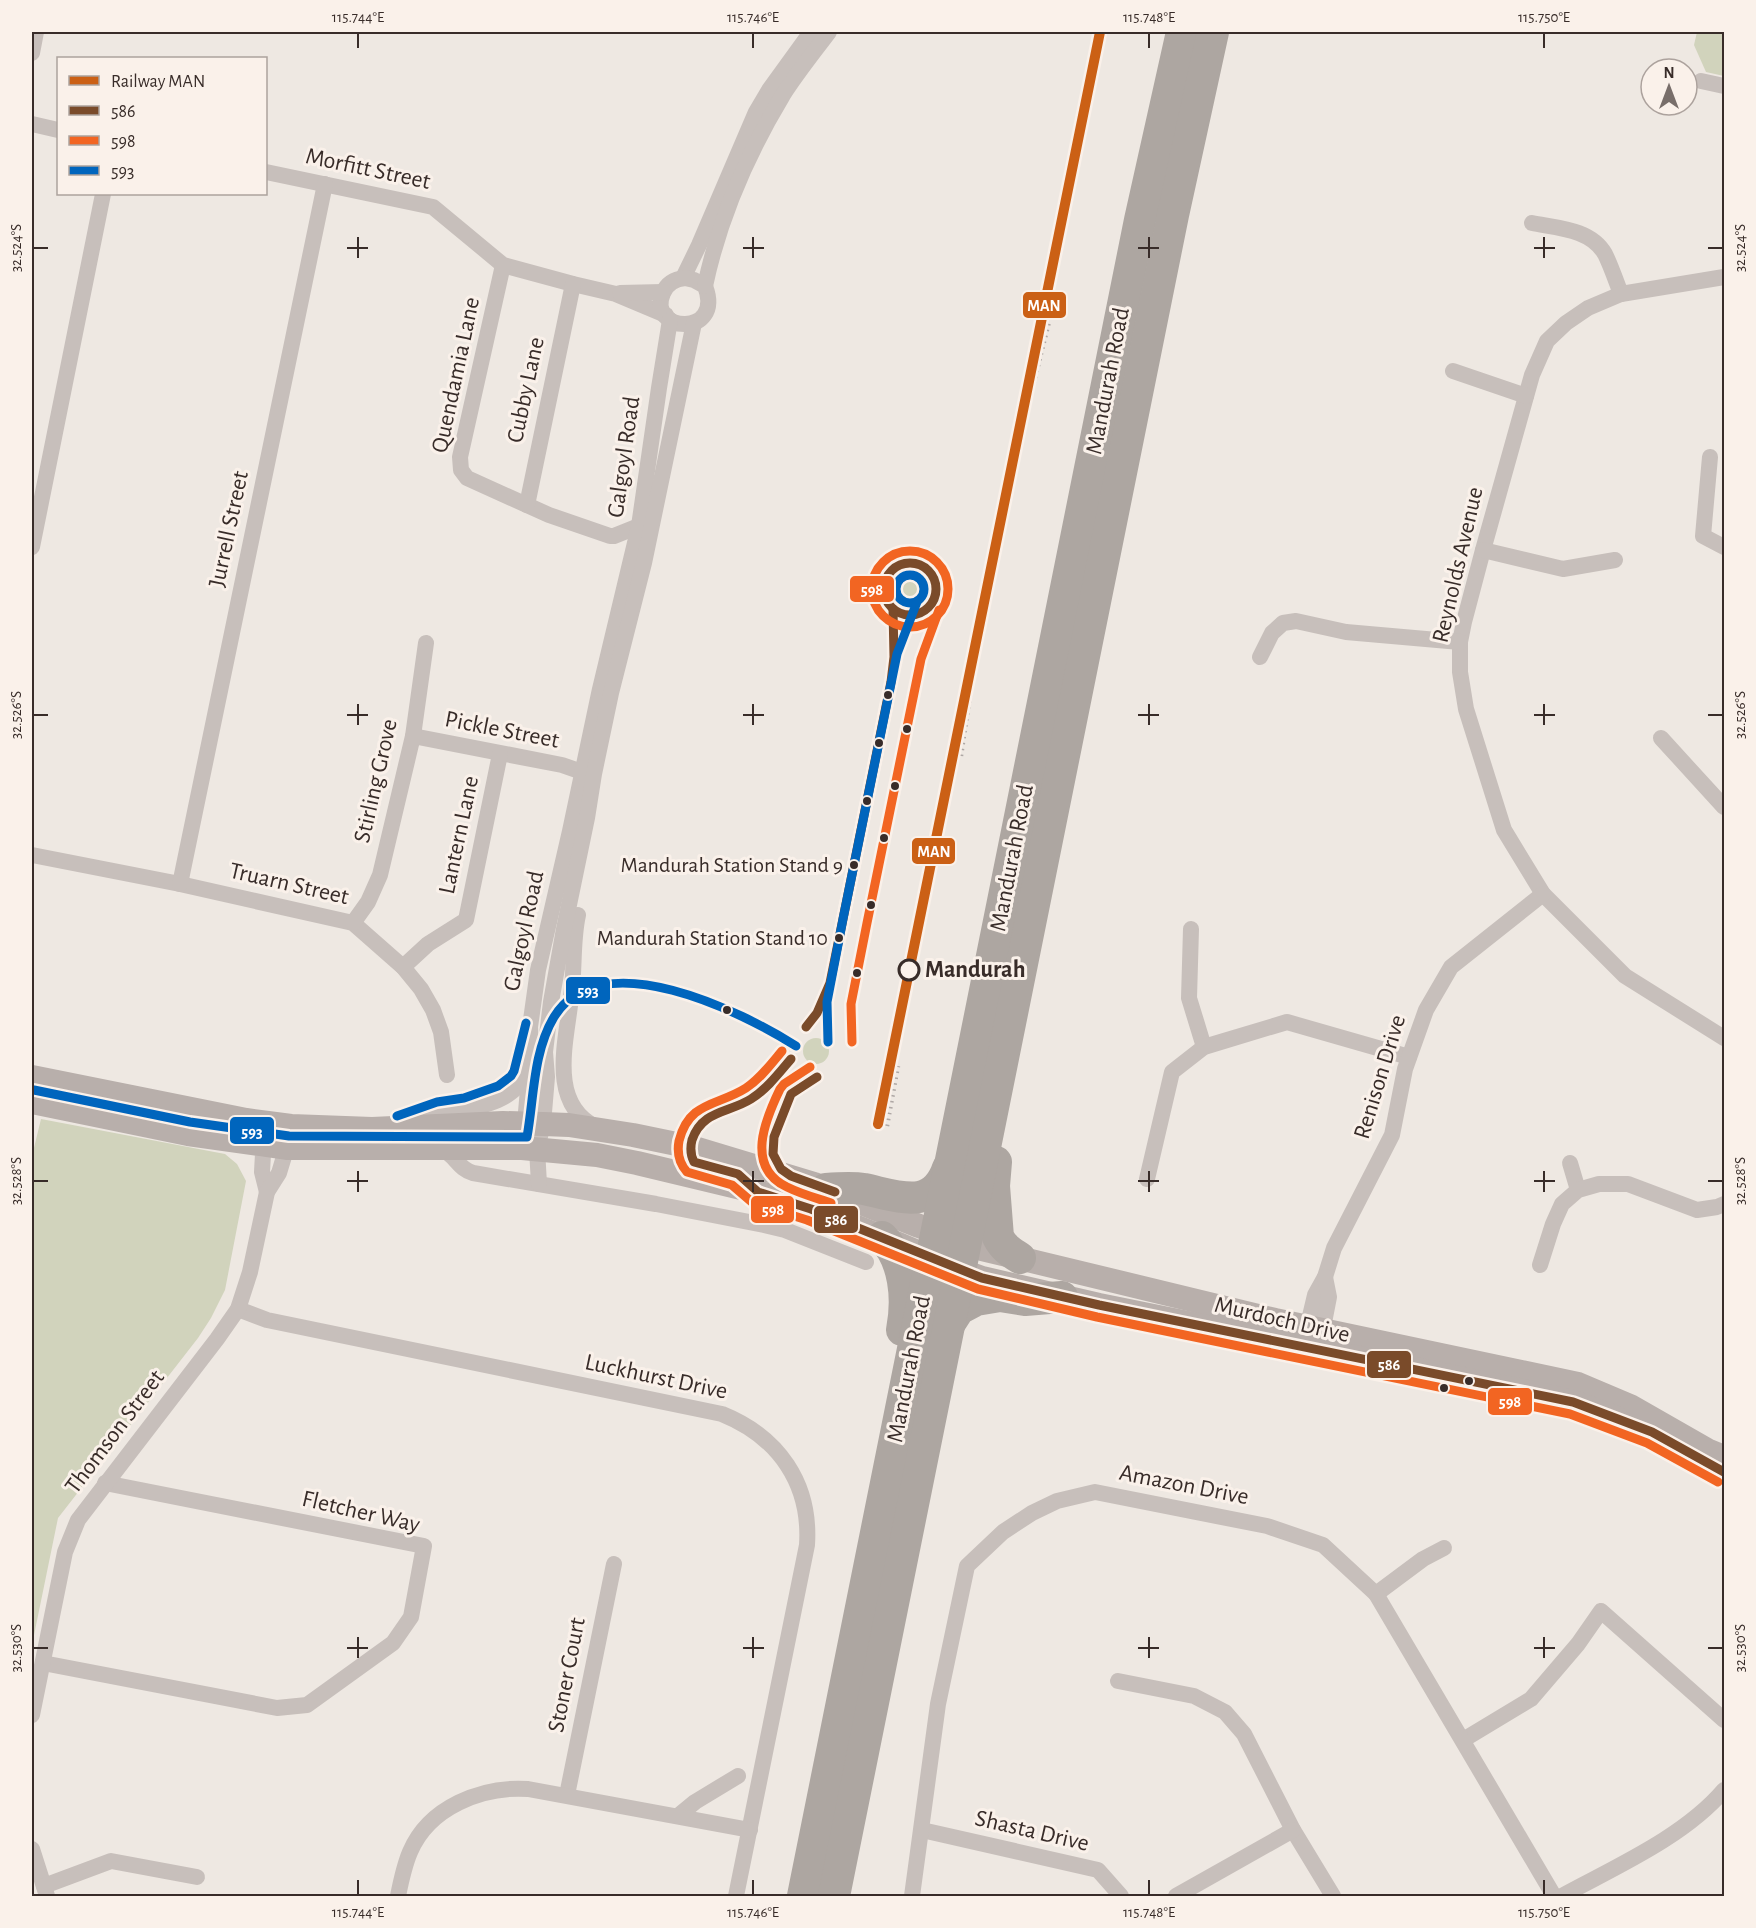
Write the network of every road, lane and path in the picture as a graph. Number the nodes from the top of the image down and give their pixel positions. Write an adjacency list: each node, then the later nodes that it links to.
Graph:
1 (36, 32): 6 (street)
2 (811, 32): 11 (street)
3 (829, 32): 11 (street)
4 (1182, 32): 67 (highway, Mandurah Road)
5 (1213, 32): 56 (highway, Mandurah Road)
6 (32, 53)
7 (1701, 81): 8 (street)
8 (1725, 86)
9 (32, 124): 10 (street)
10 (57, 130)
11 (741, 162): 17 (street); 20 (street)
12 (267, 172): 13 (street, Morfitt Street)
13 (325, 184): 16 (street, Morfitt Street); 47 (street, Jurrell Street)
14 (103, 195): 32 (street)
15 (1532, 223): 23 (street)
16 (503, 265): 19 (street, Morfitt Street); 29 (street, Quendamia Lane)
17 (683, 278): 20 (street); 21 (street)
18 (1725, 278): 23 (street, Reynolds Avenue)
19 (573, 284): 22 (street, Morfitt Street); 29 (street, Cubby Lane)
20 (705, 286): 25 (street)
21 (663, 292): 22 (street, Morfitt Street); 24 (street)
22 (616, 294): 24 (street, Morfitt Street)
23 (1621, 294): 27 (street, Reynolds Avenue)
24 (668, 318): 25 (street); 30 (street, Galgoyl Road)
25 (694, 323): 45 (street, Galgoyl Road)
26 (1453, 370): 27 (street)
27 (1526, 396): 34 (street, Reynolds Avenue)
28 (1710, 457): 33 (street)
29 (527, 505): 31 (street, Quendamia Lane)
30 (639, 525): 31 (street); 35 (street, Galgoyl Road)
31 (614, 537): 35 (street)
32 (32, 547)
33 (1725, 547)
34 (1483, 550): 36 (street); 37 (street, Reynolds Avenue)
35 (631, 558): 43 (street, Galgoyl Road)
36 (1615, 560)
37 (1461, 642): 39 (street); 48 (street, Reynolds Avenue)
38 (426, 643): 40 (street, Stirling Grove)
39 (1260, 657)
40 (413, 736): 42 (street, Pickle Street); 49 (street, Stirling Grove)
41 (1661, 738): 44 (street)
42 (500, 754): 43 (street, Pickle Street); 51 (street, Lantern Lane)
43 (582, 772): 55 (street, Galgoyl Road)
44 (1725, 807)
45 (587, 818): 60 (street, Galgoyl Road); 62 (street)
46 (32, 855): 47 (street, Truarn Street)
47 (180, 884): 49 (street, Truarn Street)
48 (1543, 894): 52 (street, Reynolds Avenue); 54 (street, Renison Drive)
49 (353, 923): 51 (street, Truarn Street)
50 (1191, 928): 53 (street)
51 (403, 967): 57 (street, Truarn Street)
52 (1725, 1038)
53 (1204, 1047): 54 (street); 69 (street)
54 (1410, 1057): 83 (street, Renison Drive)
55 (530, 1061): 60 (street, Galgoyl Road); 61 (street)
56 (1000, 1069): 77 (highway, Mandurah Road); 78 (highway)
57 (447, 1075)
58 (32, 1077): 63 (main road)
59 (32, 1102): 63 (main road)
60 (534, 1123): 61 (main road); 62 (main road); 66 (street, Galgoyl Road)
61 (399, 1128): 64 (main road)
62 (607, 1131): 71 (main road)
63 (264, 1134): 64 (main road); 73 (street, Thomson Street)
64 (289, 1137): 65 (main road); 73 (street, Thomson Street)
65 (435, 1148): 66 (main road); 70 (street)
66 (537, 1149): 70 (street, Galgoyl Road); 76 (main road)
67 (950, 1160): 71 (highway); 75 (highway, Mandurah Road)
68 (1570, 1163): 72 (street)
69 (1147, 1179)
70 (539, 1184): 76 (street)
71 (826, 1189): 75 (main road)
72 (1578, 1190): 74 (street); 79 (street)
73 (267, 1192): 81 (street, Thomson Street)
74 (1725, 1204)
75 (933, 1245): 76 (main road); 77 (main road, Murdoch Drive); 84 (highway, Mandurah Road)
76 (874, 1249): 84 (highway)
77 (962, 1256): 78 (main road, Murdoch Drive); 80 (main road, Murdoch Drive); 82 (highway, Mandurah Road)
78 (1020, 1258): 83 (main road, Murdoch Drive)
79 (1540, 1265)
80 (1062, 1297): 82 (highway); 83 (main road, Murdoch Drive)
81 (238, 1309): 87 (street, Thomson Street); 100 (street, Luckhurst Drive)
82 (948, 1326): 109 (highway, Mandurah Road)
83 (1313, 1338): 85 (main road, Murdoch Drive); 86 (main road, Murdoch Drive)
84 (893, 1447): 108 (highway, Mandurah Road)
85 (1725, 1457)
86 (1725, 1472)
87 (105, 1483): 91 (street, Thomson Street); 91 (street, Fletcher Way)
88 (1444, 1548): 90 (street)
89 (614, 1564): 98 (street, Stoner Court)
90 (1376, 1594): 95 (street, Amazon Drive); 101 (street, Amazon Drive)
91 (43, 1663): 93 (street, Thomson Street)
92 (1118, 1681): 102 (street)
93 (32, 1715)
94 (1725, 1720): 95 (street)
95 (1463, 1740): 114 (street, Amazon Drive)
96 (738, 1776): 99 (street)
97 (1725, 1790): 115 (street)
98 (567, 1796): 99 (street); 106 (street)
99 (678, 1816): 100 (street)
100 (750, 1830): 107 (street, Luckhurst Drive)
101 (922, 1830): 110 (street, Amazon Drive); 111 (street, Shasta Drive)
102 (1293, 1830): 112 (street); 113 (street)
103 (32, 1849): 105 (street)
104 (197, 1877): 105 (street)
105 (46, 1891)
106 (398, 1896)
107 (736, 1896)
108 (803, 1896)
109 (834, 1896)
110 (912, 1896)
111 (1121, 1896)
112 (1176, 1896)
113 (1333, 1896)
114 (1554, 1896)
115 (1562, 1896)

